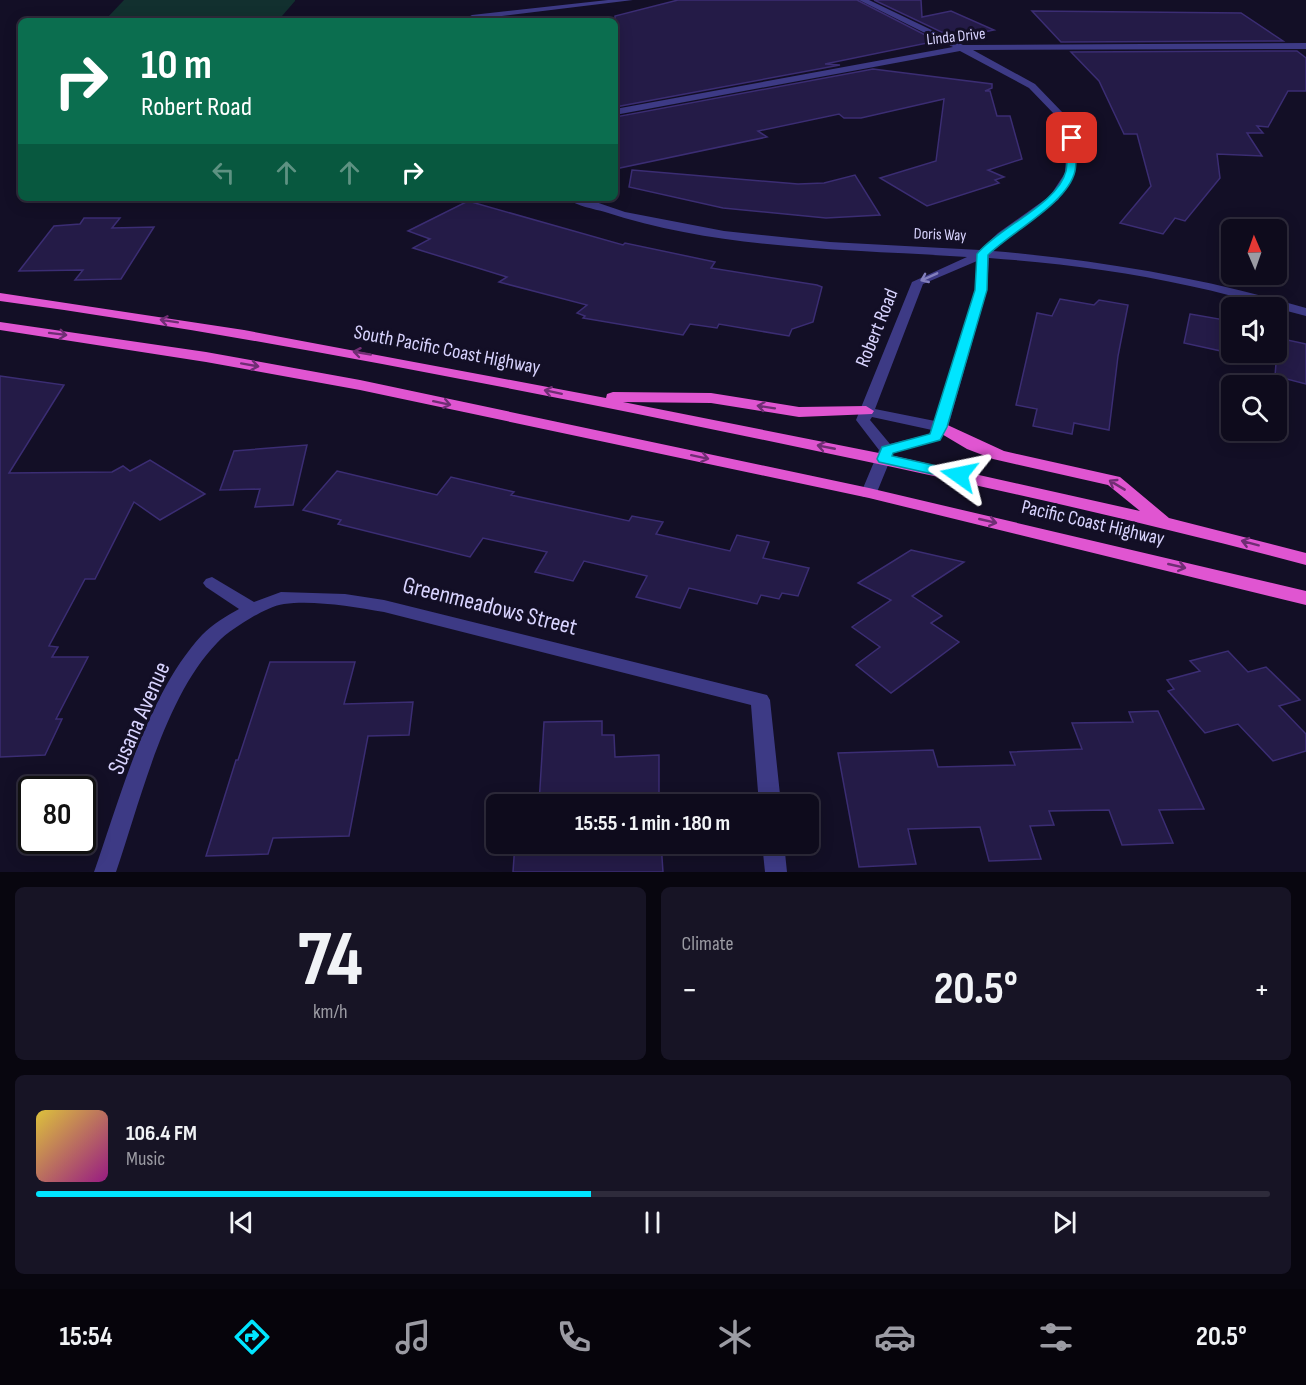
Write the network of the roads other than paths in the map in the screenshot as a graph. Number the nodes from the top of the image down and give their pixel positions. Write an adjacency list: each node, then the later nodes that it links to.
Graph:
1 (629, 0): 3 (street)
2 (863, 0): 5 (street, Robert Road)
3 (470, 18)
4 (1306, 46): 5 (street, Linda Drive)
5 (961, 48): 6 (street, Linda Drive); 8 (street, Robert Road)
6 (618, 111)
7 (584, 201): 8 (street, Doris Way)
8 (983, 254): 10 (street, Doris Way); 13 (street, Robert Road, one-way to 13); 14 (street)
9 (0, 297): 12 (highway, South Pacific Coast Highway, one-way to 9)
10 (1306, 312)
11 (0, 326): 16 (highway, one-way to 16)
12 (580, 398): 13 (highway, one-way to 12); 15 (highway, South Pacific Coast Highway, one-way to 12)
13 (866, 411): 14 (street); 15 (street)
14 (941, 427): 15 (street); 17 (highway, one-way to 14)
15 (886, 454): 16 (street); 17 (highway, Pacific Coast Highway)
16 (869, 493): 20 (highway, Pacific Coast Highway, one-way to 20)
17 (1163, 520): 18 (highway, Pacific Coast Highway, one-way to 17)
18 (1306, 559)
19 (212, 583): 21 (street)
20 (1306, 598)
21 (253, 609): 22 (street, Greenmeadows Street); 24 (street, Susana Avenue)
22 (769, 794)
23 (774, 854): 25 (street)
24 (105, 872)
25 (776, 872)

